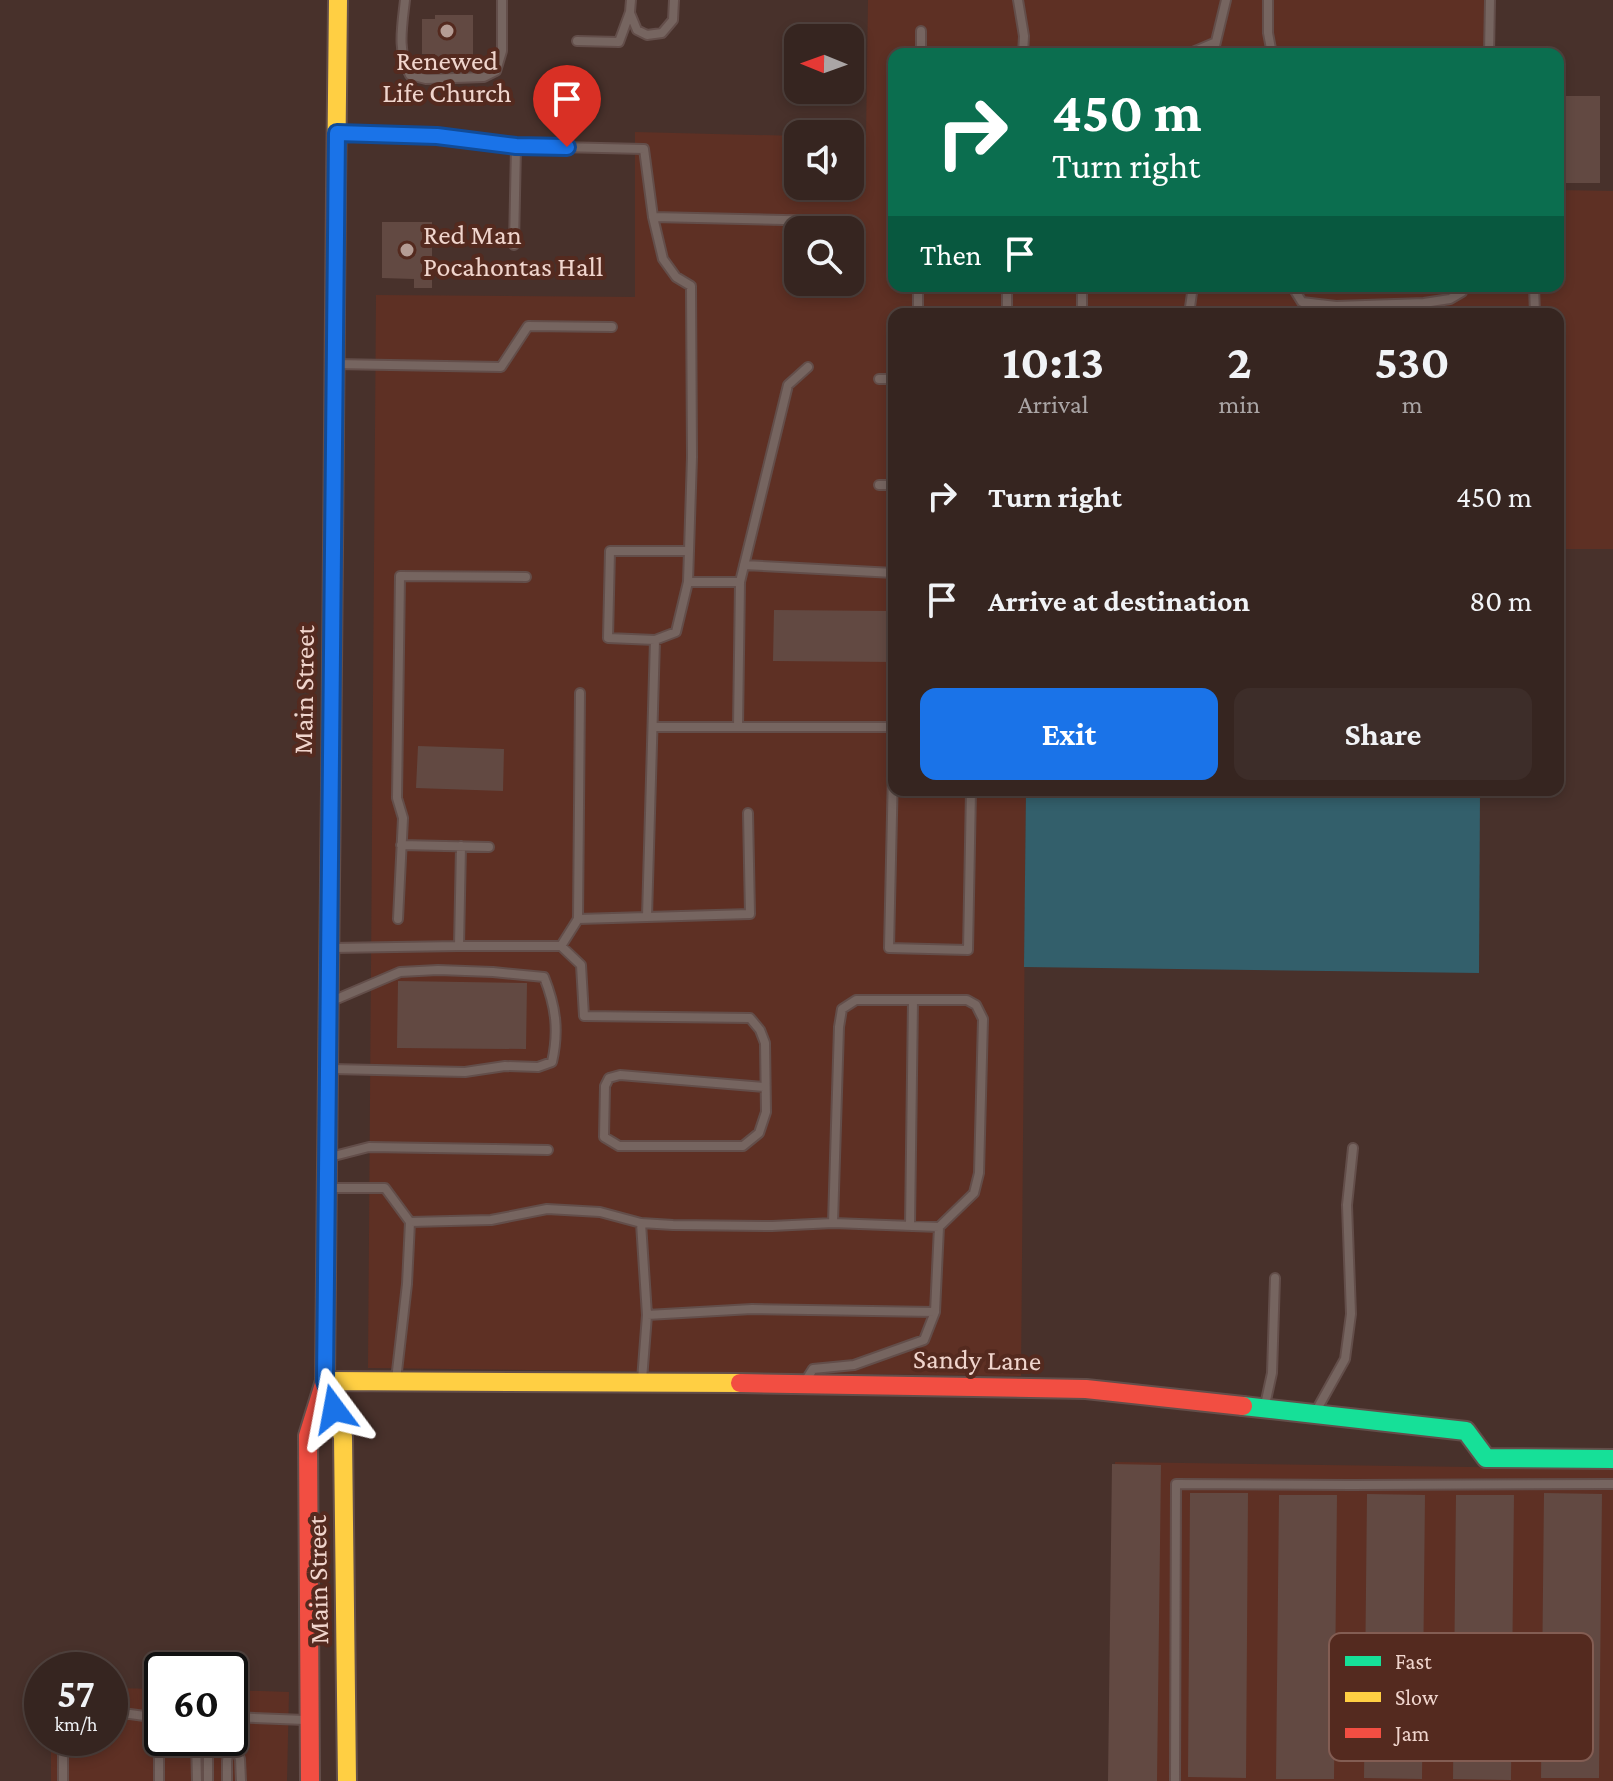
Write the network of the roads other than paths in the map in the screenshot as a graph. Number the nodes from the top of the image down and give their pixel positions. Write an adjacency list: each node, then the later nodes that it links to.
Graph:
1 (338, 0): 20 (main road, Main Street)
2 (405, 0): 3 (lane)
3 (502, 0)
4 (631, 0): 10 (lane)
5 (674, 0): 10 (lane)
6 (1018, 0): 15 (lane)
7 (1226, 0): 13 (lane)
8 (1268, 0): 18 (lane)
9 (1490, 0): 19 (lane)
10 (630, 12): 12 (lane)
11 (921, 31): 14 (lane)
12 (577, 41)
13 (1214, 43): 16 (lane); 17 (lane)
14 (921, 48)
15 (1023, 48)
16 (1202, 48)
17 (1214, 48)
18 (1271, 48)
19 (1489, 48)
20 (337, 133): 21 (lane); 32 (main road, Main Street)
21 (516, 146): 22 (lane); 24 (lane)
22 (653, 217): 23 (lane); 38 (lane)
23 (784, 220)
24 (514, 245)
25 (918, 292): 29 (lane)
26 (1296, 292): 28 (lane)
27 (1462, 292): 28 (lane)
28 (1302, 302): 30 (lane)
29 (918, 308)
30 (1306, 308)
31 (612, 327): 32 (lane)
32 (334, 364): 60 (main road, Main Street)
33 (808, 367): 39 (lane)
34 (879, 379): 35 (lane)
35 (888, 379)
36 (879, 485): 37 (lane)
37 (888, 485)
38 (688, 551): 42 (lane); 44 (lane)
39 (744, 565): 40 (lane); 43 (lane)
40 (888, 573)
41 (526, 577): 52 (lane)
42 (688, 582): 43 (lane); 44 (lane)
43 (740, 582): 47 (lane)
44 (655, 640): 46 (lane)
45 (580, 693): 57 (lane)
46 (653, 727): 47 (lane); 55 (lane)
47 (738, 727): 48 (lane)
48 (888, 727)
49 (892, 796): 50 (lane)
50 (971, 796)
51 (748, 813): 55 (lane)
52 (401, 845): 53 (lane); 56 (lane)
53 (461, 846): 54 (lane); 58 (lane)
54 (489, 847)
55 (647, 917): 57 (lane)
56 (398, 919)
57 (578, 919): 59 (lane)
58 (459, 946): 59 (lane); 60 (lane)
59 (561, 946): 64 (lane)
60 (328, 948): 62 (main road, Main Street)
61 (913, 1000): 71 (lane); 72 (lane); 73 (lane)
62 (328, 1002): 63 (main road, Main Street); 63 (lane)
63 (327, 1069): 67 (main road, Main Street)
64 (765, 1087): 64 (lane)
65 (1353, 1148): 82 (lane)
66 (548, 1150): 67 (lane)
67 (326, 1158): 68 (main road, Main Street)
68 (326, 1188): 69 (lane); 77 (main road, Main Street)
69 (410, 1222): 70 (lane); 78 (lane)
70 (641, 1223): 71 (lane); 76 (lane)
71 (833, 1223): 72 (lane)
72 (910, 1226): 73 (lane)
73 (939, 1227): 75 (lane)
74 (1275, 1278): 81 (lane)
75 (935, 1312): 76 (lane); 80 (lane)
76 (647, 1315): 79 (lane)
77 (325, 1381): 78 (main road, Sandy Lane); 86 (main road, Main Street); 100 (main road, Main Street)
78 (396, 1381): 79 (main road, Sandy Lane)
79 (642, 1381): 80 (main road, Sandy Lane)
80 (803, 1384): 81 (main road, Sandy Lane)
81 (1264, 1410): 82 (main road, Sandy Lane)
82 (1314, 1415): 83 (main road, Sandy Lane)
83 (1613, 1459)
84 (1613, 1484): 101 (lane)
85 (248, 1718): 86 (lane)
86 (310, 1720): 99 (main road, Main Street)
87 (63, 1756): 93 (lane)
88 (160, 1756): 94 (lane)
89 (198, 1756): 95 (lane)
90 (208, 1756): 96 (lane)
91 (228, 1756): 97 (lane)
92 (239, 1756): 98 (lane)
93 (63, 1781)
94 (159, 1781)
95 (197, 1781)
96 (208, 1781)
97 (227, 1781)
98 (241, 1781)
99 (310, 1781)
100 (347, 1781)
101 (1175, 1781)

